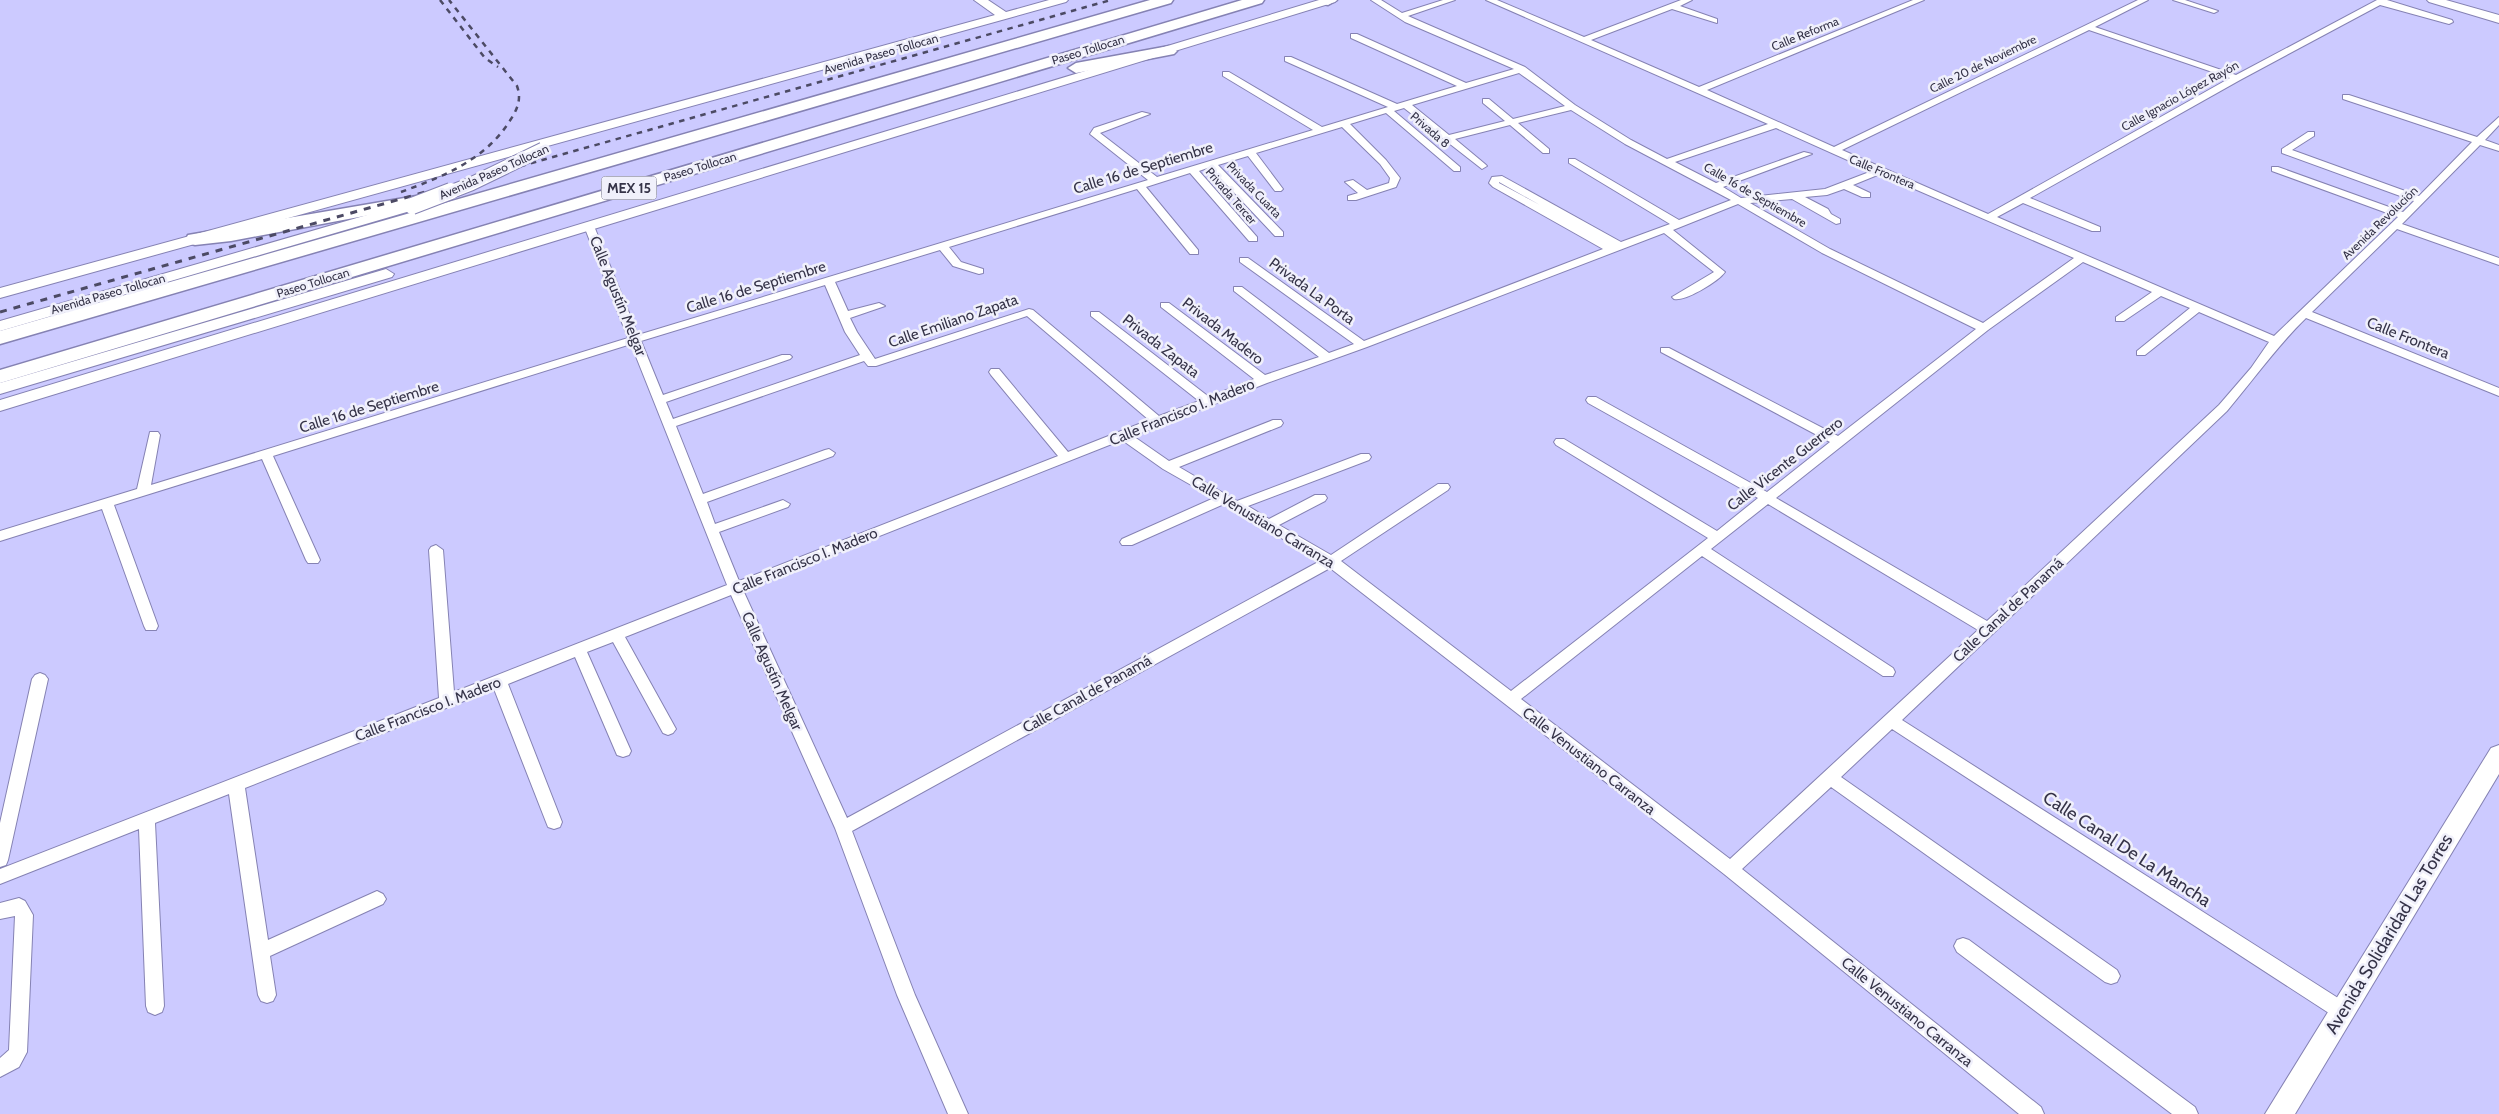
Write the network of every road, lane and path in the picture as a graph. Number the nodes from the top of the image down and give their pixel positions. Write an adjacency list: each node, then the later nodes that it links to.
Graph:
1 (980, 0): 17 (main road)
2 (1062, 0): 17 (main road, Avenida Paseo Tollocan)
3 (1166, 0): 58 (highway, Paseo Tollocan / MEX 15)
4 (1257, 0): 32 (highway, Paseo Tollocan / MEX 15)
5 (1330, 0): 26 (main road)
6 (1375, 0): 18 (street, Calle 16 de Septiembre)
7 (1451, 0): 18 (street)
8 (1490, 0): 25 (street, Calle Frontera)
9 (1688, 0): 15 (street)
10 (1920, 0): 33 (street, Calle Reforma)
11 (2144, 0): 23 (street, Calle 20 de Noviembre)
12 (2177, 0): 16 (street)
13 (2433, 0): 19 (main road)
14 (2382, 1): 22 (street); 30 (street, Calle Ignacio López Rayón)
15 (1672, 6): 21 (street); 25 (street)
16 (2214, 11)
17 (1005, 16): 20 (main road, Avenida Paseo Tollocan)
18 (1401, 16): 28 (street, Calle 16 de Septiembre)
19 (2499, 19)
20 (988, 21): 87 (main road, Avenida Paseo Tollocan); 108 (main road, Avenida Paseo Tollocan, bridge)
21 (1714, 21)
22 (2449, 22)
23 (2088, 27): 30 (street); 51 (street, Calle 20 de Noviembre)
24 (1354, 36): 31 (street)
25 (1584, 40): 33 (street, Calle Frontera)
26 (1169, 51): 32 (highway); 82 (main road)
27 (1288, 59): 36 (street)
28 (1522, 69): 31 (street, Calle 16 de Septiembre); 37 (street, Calle 16 de Septiembre)
29 (1226, 74): 43 (street)
30 (2237, 78): 75 (street, Calle Ignacio López Rayón)
31 (1464, 86): 36 (street, Calle 16 de Septiembre)
32 (958, 89): 120 (highway, Paseo Tollocan / MEX 15)
33 (1699, 90): 42 (street, Calle Frontera)
34 (2346, 97): 47 (street)
35 (1486, 101): 41 (street)
36 (1396, 107): 40 (street, Calle 16 de Septiembre); 46 (street); 62 (street, Privada 8)
37 (1572, 107): 41 (street); 56 (street, Calle 16 de Septiembre)
38 (1145, 114): 65 (street)
39 (2499, 120): 44 (street, Avenida Revolución)
40 (1344, 123): 43 (street, Calle 16 de Septiembre); 71 (street)
41 (1511, 123): 46 (street); 50 (street)
42 (1775, 125): 51 (street, Calle Frontera); 56 (street)
43 (1320, 130): 48 (street, Calle 16 de Septiembre)
44 (2494, 132): 47 (street, Avenida Revolución)
45 (2311, 134): 77 (street)
46 (1448, 138): 59 (street)
47 (2478, 142): 49 (street); 77 (street, Avenida Revolución)
48 (1273, 145): 52 (street, Calle 16 de Septiembre); 54 (street)
49 (2499, 148)
50 (1546, 151)
51 (1833, 151): 63 (street, Calle Frontera)
52 (1250, 152): 57 (street, Calle 16 de Septiembre); 70 (street)
53 (1807, 154): 69 (street)
54 (1282, 155)
55 (1572, 161): 81 (street)
56 (1667, 162): 69 (street, Calle 16 de Septiembre)
57 (1211, 163): 60 (street, Calle 16 de Septiembre); 86 (street, Privada Cuarta)
58 (593, 164): 87 (highway); 110 (highway, Paseo Tollocan / MEX 15)
59 (1482, 166)
60 (1192, 169): 65 (street, Calle 16 de Septiembre); 88 (street, Privada Tercer)
61 (2275, 169): 78 (street)
62 (1457, 170)
63 (1880, 172): 68 (street, Calle Francisco I. Madero); 79 (street, Calle Frontera)
64 (1499, 178): 90 (street)
65 (1154, 180): 67 (street, Calle 16 de Septiembre)
66 (1350, 182): 71 (street)
67 (1139, 185): 89 (street, Calle 16 de Septiembre); 91 (street)
68 (1846, 186): 72 (street); 73 (street, Calle Francisco I. Madero)
69 (1715, 187): 76 (street, Calle 16 de Septiembre)
70 (1278, 189)
71 (1366, 194): 74 (street)
72 (1866, 195)
73 (1795, 196): 76 (street, Calle Francisco I. Madero); 80 (street)
74 (1352, 198)
75 (2023, 199): 79 (street, Calle Ignacio López Rayón); 85 (street)
76 (1738, 200): 81 (street, Calle Francisco I. Madero); 109 (street, Calle 16 de Septiembre)
77 (2421, 200): 78 (street, Avenida Revolución)
78 (2404, 216): 83 (street, Avenida Revolución)
79 (1990, 217): 92 (street, Calle Frontera)
80 (1836, 221)
81 (1678, 224): 84 (street, Calle Francisco I. Madero)
82 (589, 226): 111 (street, Calle Agustín Melgar); 122 (main road); 127 (main road)
83 (2394, 226): 94 (street); 104 (street, Avenida Revolución)
84 (1666, 229): 90 (street, Calle Francisco I. Madero); 100 (street)
85 (2096, 229)
86 (1279, 234)
87 (195, 239): 99 (main road, Avenida Paseo Tollocan)
88 (1253, 240)
89 (942, 246): 95 (street); 96 (street, Calle 16 de Septiembre)
90 (1617, 248): 113 (street, Calle Francisco I. Madero)
91 (1194, 252)
92 (2083, 257): 98 (street, Calle Frontera); 109 (street, Calle Vicente Guerrero)
93 (1244, 260): 113 (street, Privada La Porta)
94 (2499, 262)
95 (979, 271)
96 (829, 281): 106 (street); 111 (street, Calle 16 de Septiembre)
97 (1238, 290): 118 (street)
98 (2160, 291): 103 (street, Calle Frontera); 107 (street)
99 (0, 293)
100 (1678, 297)
101 (1165, 305): 121 (street, Privada Madero)
102 (879, 306): 106 (street)
103 (2199, 308): 112 (street, Calle Frontera); 115 (street)
104 (2305, 313): 112 (street, Avenida Revolución); 123 (street, Calle Frontera)
105 (1095, 314): 126 (street, Privada Zapata)
106 (844, 316): 117 (street)
107 (2120, 319)
108 (0, 326)
109 (1984, 328): 134 (street, Calle Vicente Guerrero)
110 (0, 338)
111 (636, 339): 124 (street, Calle Agustín Melgar); 136 (street, Calle 16 de Septiembre)
112 (2276, 341): 159 (street, Calle Canal de Panamá)
113 (1362, 346): 118 (street, Calle Francisco I. Madero)
114 (1665, 350): 134 (street)
115 (2141, 354)
116 (786, 357): 124 (street)
117 (866, 357): 128 (street, Calle Emiliano Zapata); 130 (street)
118 (1328, 358): 121 (street, Calle Francisco I. Madero)
119 (995, 372): 138 (street)
120 (0, 377)
121 (1263, 380): 126 (street, Calle Francisco I. Madero)
122 (0, 389)
123 (2499, 392)
124 (660, 400): 130 (street, Calle Agustín Melgar)
125 (1592, 400): 143 (street)
126 (1208, 402): 128 (street, Calle Francisco I. Madero)
127 (0, 406)
128 (1158, 422): 132 (street, Calle Francisco I. Madero)
129 (1277, 423): 139 (street)
130 (670, 424): 144 (street, Calle Agustín Melgar)
131 (154, 435): 141 (street)
132 (1125, 436): 138 (street, Calle Francisco I. Madero); 139 (street, Calle Venustiano Carranza)
133 (1560, 442): 151 (street)
134 (1840, 442): 143 (street, Calle Vicente Guerrero)
135 (829, 453): 144 (street)
136 (266, 454): 141 (street, Calle 16 de Septiembre); 155 (street)
137 (1365, 457): 146 (street)
138 (1066, 458): 157 (street, Calle Francisco I. Madero)
139 (1168, 466): 146 (street, Calle Venustiano Carranza)
140 (1442, 487): 156 (street, Calle Canal de Panamá)
141 (143, 492): 145 (street, Calle 16 de Septiembre)
142 (1320, 498): 148 (street)
143 (1766, 498): 151 (street, Calle Vicente Guerrero); 159 (street)
144 (700, 500): 149 (street, Calle Agustín Melgar)
145 (107, 503): 150 (street, Calle 16 de Septiembre); 158 (street)
146 (1230, 503): 148 (street, Calle Venustiano Carranza); 152 (street)
147 (783, 504): 149 (street)
148 (1269, 524): 156 (street, Calle Venustiano Carranza)
149 (712, 530): 157 (street, Calle Agustín Melgar)
150 (0, 536)
151 (1717, 537): 153 (street, Calle Vicente Guerrero)
152 (1127, 542)
153 (1701, 549): 162 (street); 165 (street, Calle Vicente Guerrero)
154 (436, 550): 166 (street)
155 (313, 560)
156 (1331, 561): 165 (street, Calle Venustiano Carranza); 175 (street, Calle Canal de Panamá)
157 (735, 588): 160 (street, Calle Francisco I. Madero); 175 (street, Calle Agustín Melgar)
158 (151, 626)
159 (1988, 629): 167 (street, Calle Canal de Panamá)
160 (616, 635): 161 (street, Calle Francisco I. Madero); 168 (street)
161 (578, 650): 164 (street, Calle Francisco I. Madero); 169 (street)
162 (1888, 672)
163 (40, 679): 176 (street)
164 (499, 681): 166 (street, Calle Francisco I. Madero); 174 (street)
165 (1510, 700): 177 (street, Calle Venustiano Carranza)
166 (447, 702): 172 (street, Calle Francisco I. Madero)
167 (1890, 720): 171 (street, Calle Canal de Panamá); 186 (street, Calle Canal De La Mancha)
168 (668, 729)
169 (623, 752)
170 (2499, 754): 186 (main road, Avenida Solidaridad Las Torres)
171 (1830, 778): 177 (street, Calle Canal de Panamá); 183 (street)
172 (236, 784): 173 (street, Calle Francisco I. Madero); 182 (street)
173 (147, 819): 178 (street, Calle Francisco I. Madero); 185 (street)
174 (554, 822)
175 (843, 828): 188 (street, Calle Agustín Melgar)
176 (0, 860)
177 (1730, 869): 189 (street, Calle Venustiano Carranza)
178 (0, 877)
179 (377, 899): 182 (street)
180 (0, 911): 187 (street)
181 (1962, 946): 190 (street)
182 (261, 952): 184 (street)
183 (2111, 976)
184 (267, 995)
185 (155, 1006)
186 (2342, 1012): 191 (main road, Avenida Solidaridad Las Torres)
187 (6, 1065)
188 (958, 1114)
189 (2034, 1114)
190 (2188, 1114)
191 (2279, 1114)

